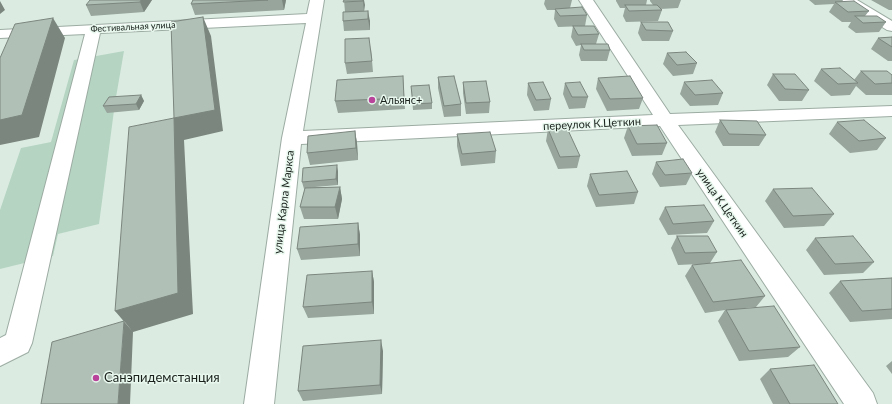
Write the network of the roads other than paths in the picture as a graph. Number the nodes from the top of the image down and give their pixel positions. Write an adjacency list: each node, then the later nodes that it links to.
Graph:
1 (586, 0): 8 (street, улица К.Цеткин)
2 (848, 0): 4 (street)
3 (315, 9): 5 (street, Фестивальная улица); 9 (street, улица Карла Маркса)
4 (892, 27)
5 (94, 29): 6 (street, Фестивальная улица); 10 (street)
6 (0, 34)
7 (892, 111): 8 (street, переулок К.Цеткин)
8 (665, 120): 9 (street, переулок К.Цеткин); 12 (street, улица К.Цеткин)
9 (292, 138): 11 (street, улица Карла Маркса)
10 (0, 353)
11 (259, 404)
12 (862, 404)

